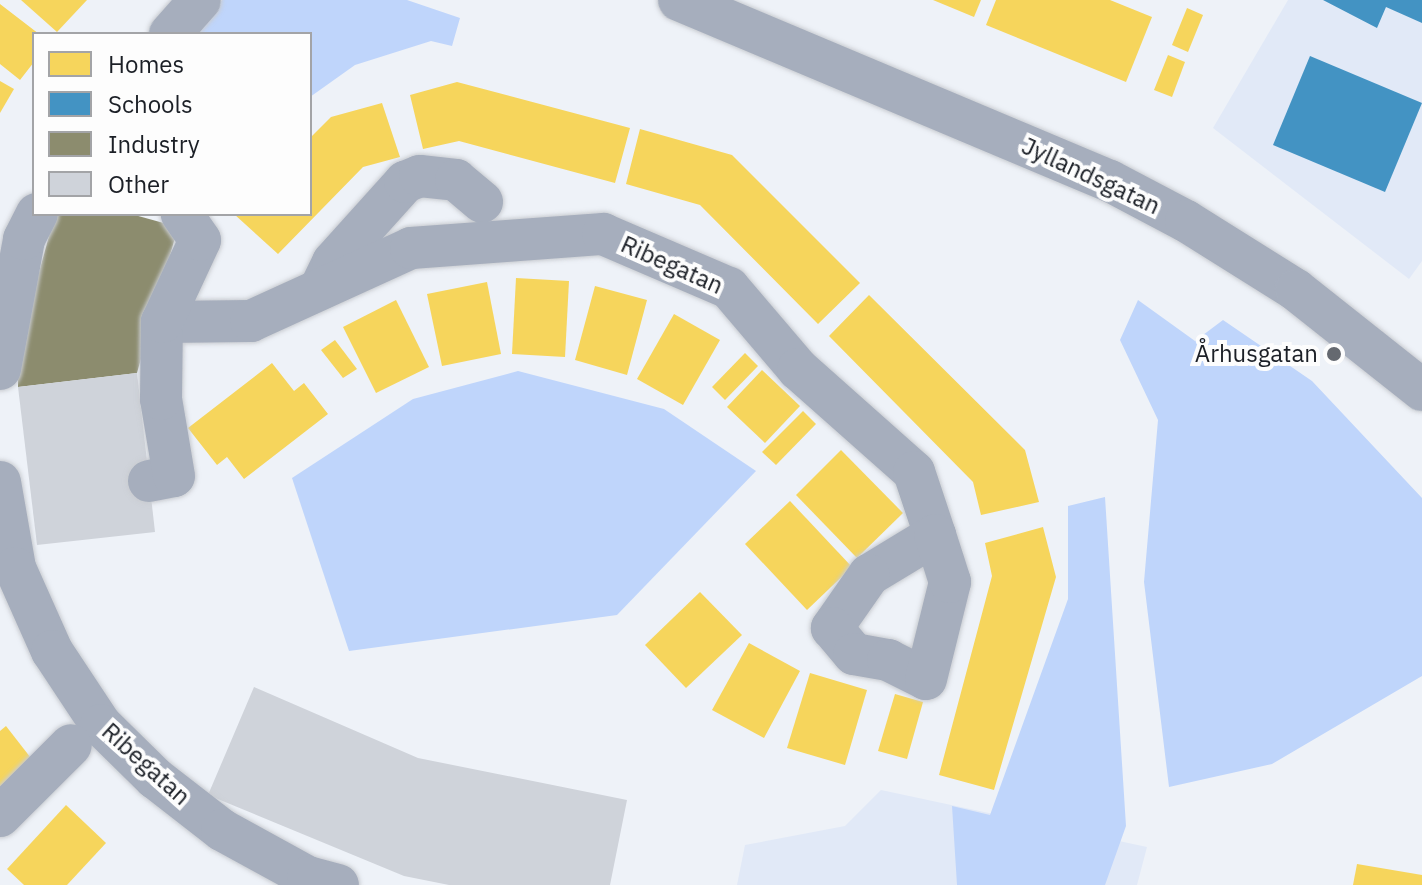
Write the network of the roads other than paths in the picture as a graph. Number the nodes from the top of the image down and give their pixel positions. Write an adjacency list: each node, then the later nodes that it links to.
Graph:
1 (200, 0): 4 (street)
2 (679, 0): 3 (street, Jyllandsgatan)
3 (730, 10): 11 (street, Jyllandsgatan)
4 (172, 32)
5 (36, 216): 10 (street)
6 (183, 216): 9 (street)
7 (481, 222): 8 (street, Ribegatan); 8 (street); 14 (street, Ribegatan)
8 (320, 289): 9 (street, Ribegatan)
9 (162, 322): 12 (street)
10 (0, 369)
11 (1422, 390)
12 (149, 481)
13 (0, 482): 17 (street, Ribegatan)
14 (935, 535)
15 (71, 745): 16 (street, Ribegatan)
16 (0, 816)
17 (338, 885)

